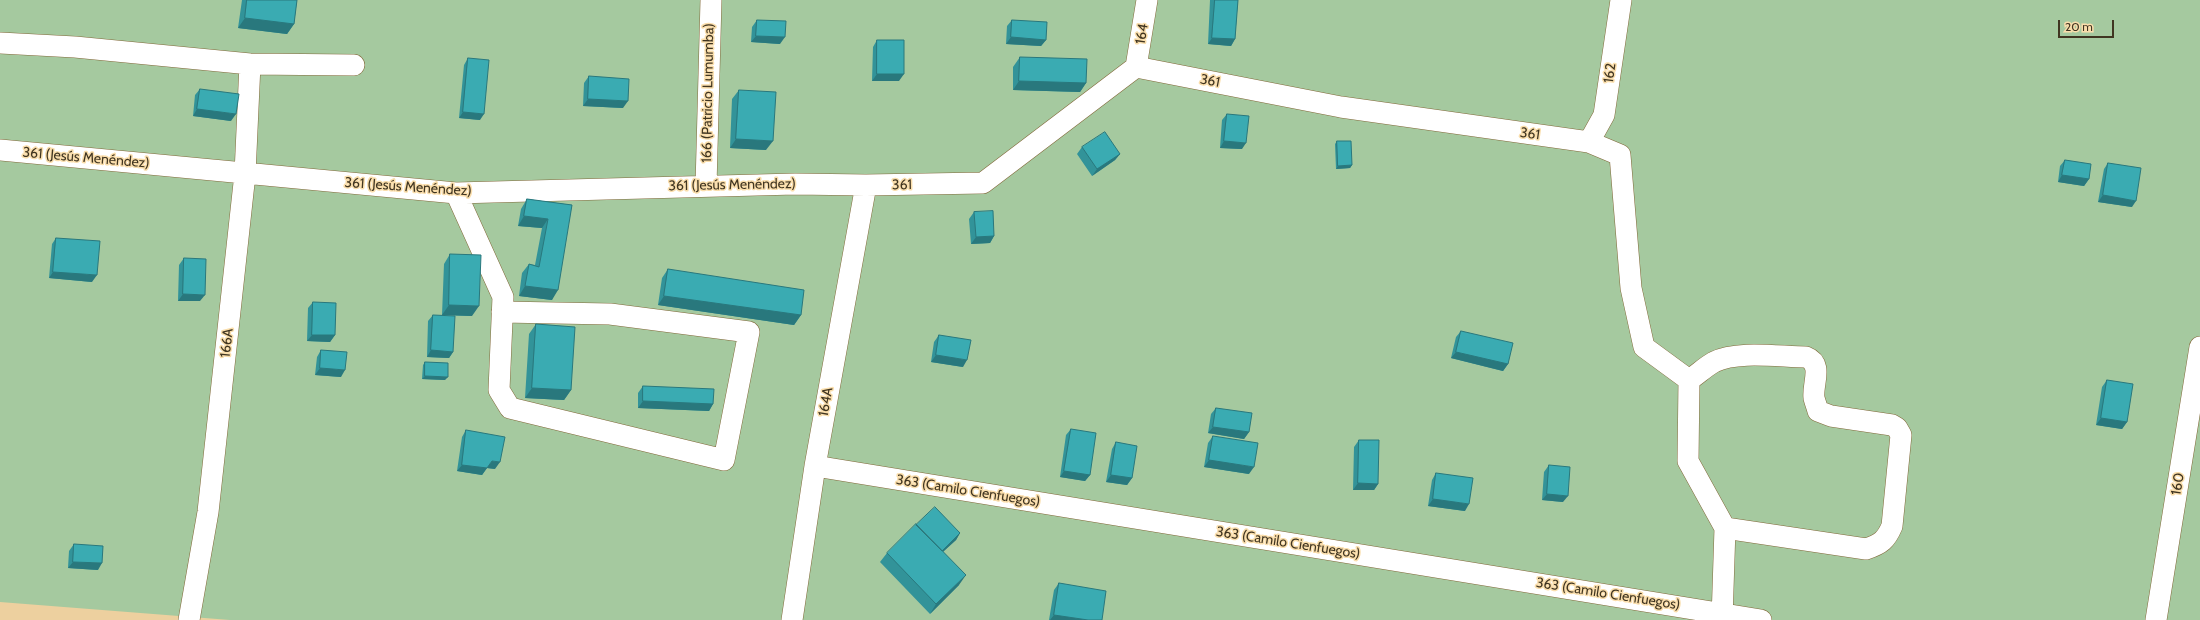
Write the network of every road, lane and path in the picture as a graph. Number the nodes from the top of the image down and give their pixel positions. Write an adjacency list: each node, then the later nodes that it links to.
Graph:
1 (711, 0): 12 (street, 166 (Patricio Lumumba))
2 (1147, 0): 7 (street, 164)
3 (1621, 0): 8 (street, 162)
4 (0, 43): 5 (street)
5 (250, 64): 6 (street); 10 (street, 166A)
6 (354, 65)
7 (1136, 67): 8 (street, 361); 11 (street, 361)
8 (1589, 142): 16 (street, 361)
9 (0, 150): 10 (street, 361 (Jesús Menéndez))
10 (245, 174): 13 (street, 361 (Jesús Menéndez)); 20 (street, 166A)
11 (866, 185): 12 (street, 361 (Jesús Menéndez)); 17 (street, 164A)
12 (706, 186): 13 (street, 361 (Jesús Menéndez))
13 (456, 193): 14 (street)
14 (502, 312): 14 (street)
15 (2200, 347): 23 (street, 160)
16 (1689, 380): 18 (street); 18 (street)
17 (815, 466): 19 (street, 363 (Camilo Cienfuegos)); 21 (street, 164A)
18 (1725, 528): 19 (street)
19 (1723, 616): 22 (street, 363 (Camilo Cienfuegos))
20 (189, 620)
21 (792, 620)
22 (1761, 620)
23 (2156, 620)

